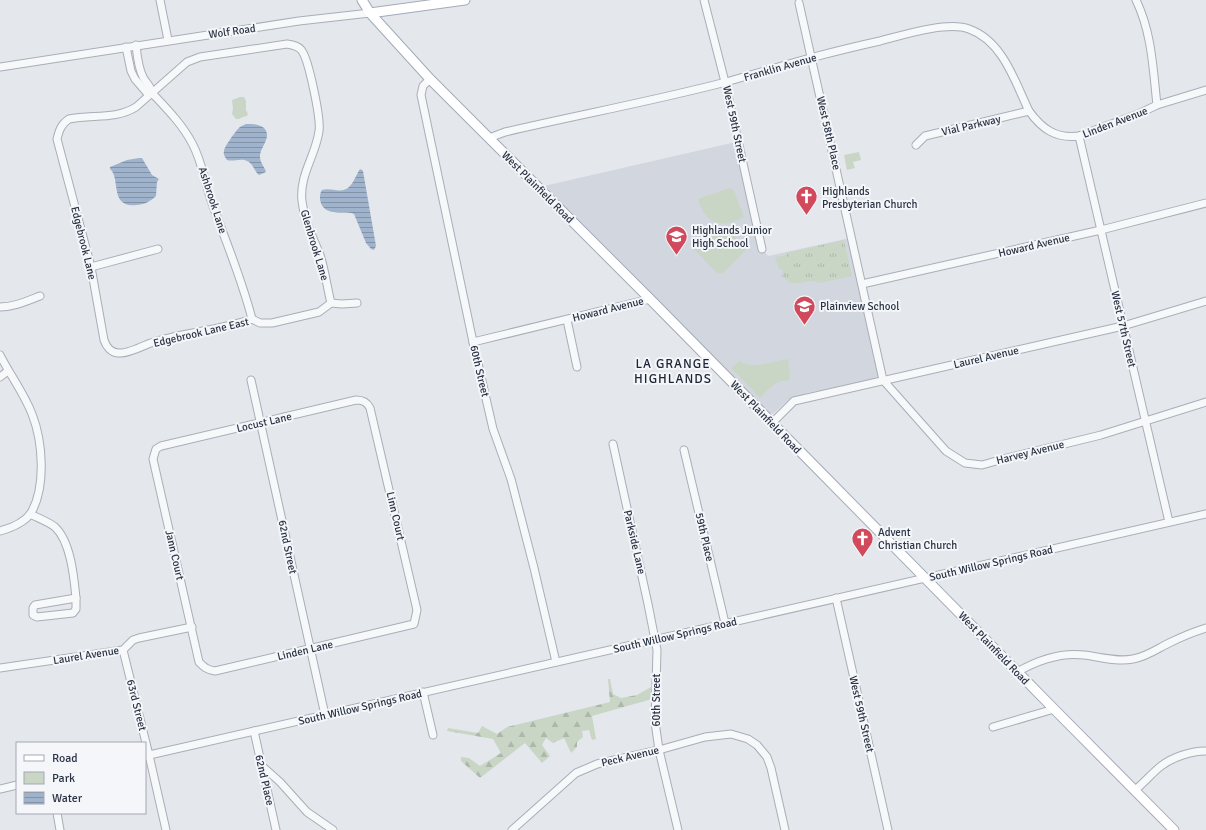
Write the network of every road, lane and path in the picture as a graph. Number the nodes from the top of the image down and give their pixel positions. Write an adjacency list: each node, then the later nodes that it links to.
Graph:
1 (160, 0): 8 (street)
2 (362, 0): 7 (main road, West Plainfield Road)
3 (464, 0): 7 (main road, Wolf Road)
4 (704, 0): 14 (street, West 59th Street)
5 (1136, 0): 17 (street)
6 (799, 3): 11 (street, West 58th Place)
7 (370, 13): 8 (street, Wolf Road); 13 (main road, West Plainfield Road)
8 (168, 40): 9 (street, Wolf Road)
9 (136, 45): 10 (street, Wolf Road); 16 (street, Ashbrook Lane)
10 (126, 47): 12 (street, Wolf Road); 16 (street, Ashbrook Lane)
11 (812, 58): 14 (street, Franklin Avenue); 18 (street, Franklin Avenue); 27 (street, West 58th Place)
12 (0, 67)
13 (430, 79): 20 (main road, West Plainfield Road); 37 (street, 60th Street)
14 (725, 82): 20 (street, Franklin Avenue); 25 (street, West 59th Street)
15 (1206, 90): 17 (street, Linden Avenue)
16 (152, 93): 26 (street, Edgebrook Lane); 31 (street, Glenbrook Lane); 34 (street, Ashbrook Lane)
17 (1157, 105): 19 (street, Linden Avenue)
18 (1029, 112): 19 (street, Linden Avenue); 21 (street, Vial Parkway)
19 (1079, 136): 23 (street, West 57th Street)
20 (489, 138): 29 (main road, West Plainfield Road)
21 (916, 145)
22 (1206, 203): 23 (street, Howard Avenue)
23 (1101, 230): 27 (street, Howard Avenue); 36 (street, West 57th Street)
24 (158, 249): 26 (street)
25 (762, 249)
26 (91, 267): 38 (street, Edgebrook Lane)
27 (862, 284): 44 (street, West 58th Place)
28 (40, 296): 33 (street)
29 (650, 299): 35 (street, Howard Avenue); 49 (main road, West Plainfield Road)
30 (1206, 301): 36 (street, Laurel Avenue)
31 (331, 303): 32 (street); 34 (street, Edgebrook Lane East)
32 (357, 303)
33 (0, 307)
34 (252, 319): 38 (street, Edgebrook Lane East)
35 (567, 320): 37 (street, Howard Avenue); 40 (street, Howard Avenue)
36 (1123, 326): 44 (street, Laurel Avenue); 47 (street, West 57th Street)
37 (473, 342): 68 (street, 60th Street)
38 (115, 352)
39 (0, 355): 41 (street)
40 (577, 367)
41 (8, 371): 42 (street); 53 (street)
42 (0, 377)
43 (251, 380): 48 (street, 62nd Street)
44 (884, 380): 47 (street, Harvey Avenue); 49 (street, Laurel Avenue)
45 (1206, 402): 47 (street, Harvey Avenue)
46 (370, 408): 48 (street, Locust Lane); 60 (street, Linn Court)
47 (1145, 422): 55 (street, West 57th Street)
48 (260, 423): 51 (street, Locust Lane); 65 (street, 62nd Street)
49 (772, 423): 57 (main road, West Plainfield Road)
50 (613, 444): 64 (street, Parkside Lane)
51 (156, 450): 62 (street, Jann Court)
52 (684, 450): 61 (street, 59th Place)
53 (30, 514): 56 (street); 58 (street)
54 (1206, 514): 55 (street, South Willow Springs Road)
55 (1169, 522): 57 (street, South Willow Springs Road)
56 (0, 531)
57 (926, 578): 59 (street, South Willow Springs Road); 70 (main road, West Plainfield Road)
58 (76, 598): 58 (street)
59 (836, 598): 61 (street, South Willow Springs Road); 93 (street, West 59th Street)
60 (414, 624): 65 (street, Linden Lane)
61 (725, 624): 64 (street, South Willow Springs Road)
62 (192, 627): 66 (street, Laurel Avenue); 67 (street, Jann Court)
63 (1206, 628): 70 (street)
64 (654, 640): 68 (street, South Willow Springs Road); 78 (street, 60th Street)
65 (310, 649): 67 (street, Linden Lane); 73 (street, 62nd Street)
66 (123, 650): 69 (street, Laurel Avenue); 77 (street, 63rd Street)
67 (199, 662)
68 (556, 662): 71 (street, South Willow Springs Road)
69 (0, 668)
70 (1017, 672): 72 (main road, West Plainfield Road)
71 (423, 692): 73 (street, South Willow Springs Road); 76 (street)
72 (1054, 709): 74 (street); 84 (main road, West Plainfield Road)
73 (325, 715): 75 (street, South Willow Springs Road)
74 (993, 727)
75 (254, 731): 80 (street, South Willow Springs Road); 81 (street, 62nd Place)
76 (433, 735)
77 (144, 742)
78 (659, 750): 86 (street, Peck Avenue); 91 (street, 60th Street); 92 (street, Peck Avenue)
79 (1206, 751): 84 (street)
80 (147, 755): 88 (street, 63rd Street)
81 (262, 765): 89 (street, 62nd Place); 90 (street)
82 (16, 785): 83 (street)
83 (0, 789)
84 (1135, 790): 94 (main road, West Plainfield Road)
85 (57, 814): 87 (street)
86 (517, 829)
87 (60, 830)
88 (166, 830)
89 (276, 830)
90 (333, 830)
91 (678, 830)
92 (785, 830)
93 (888, 830)
94 (1174, 830)

